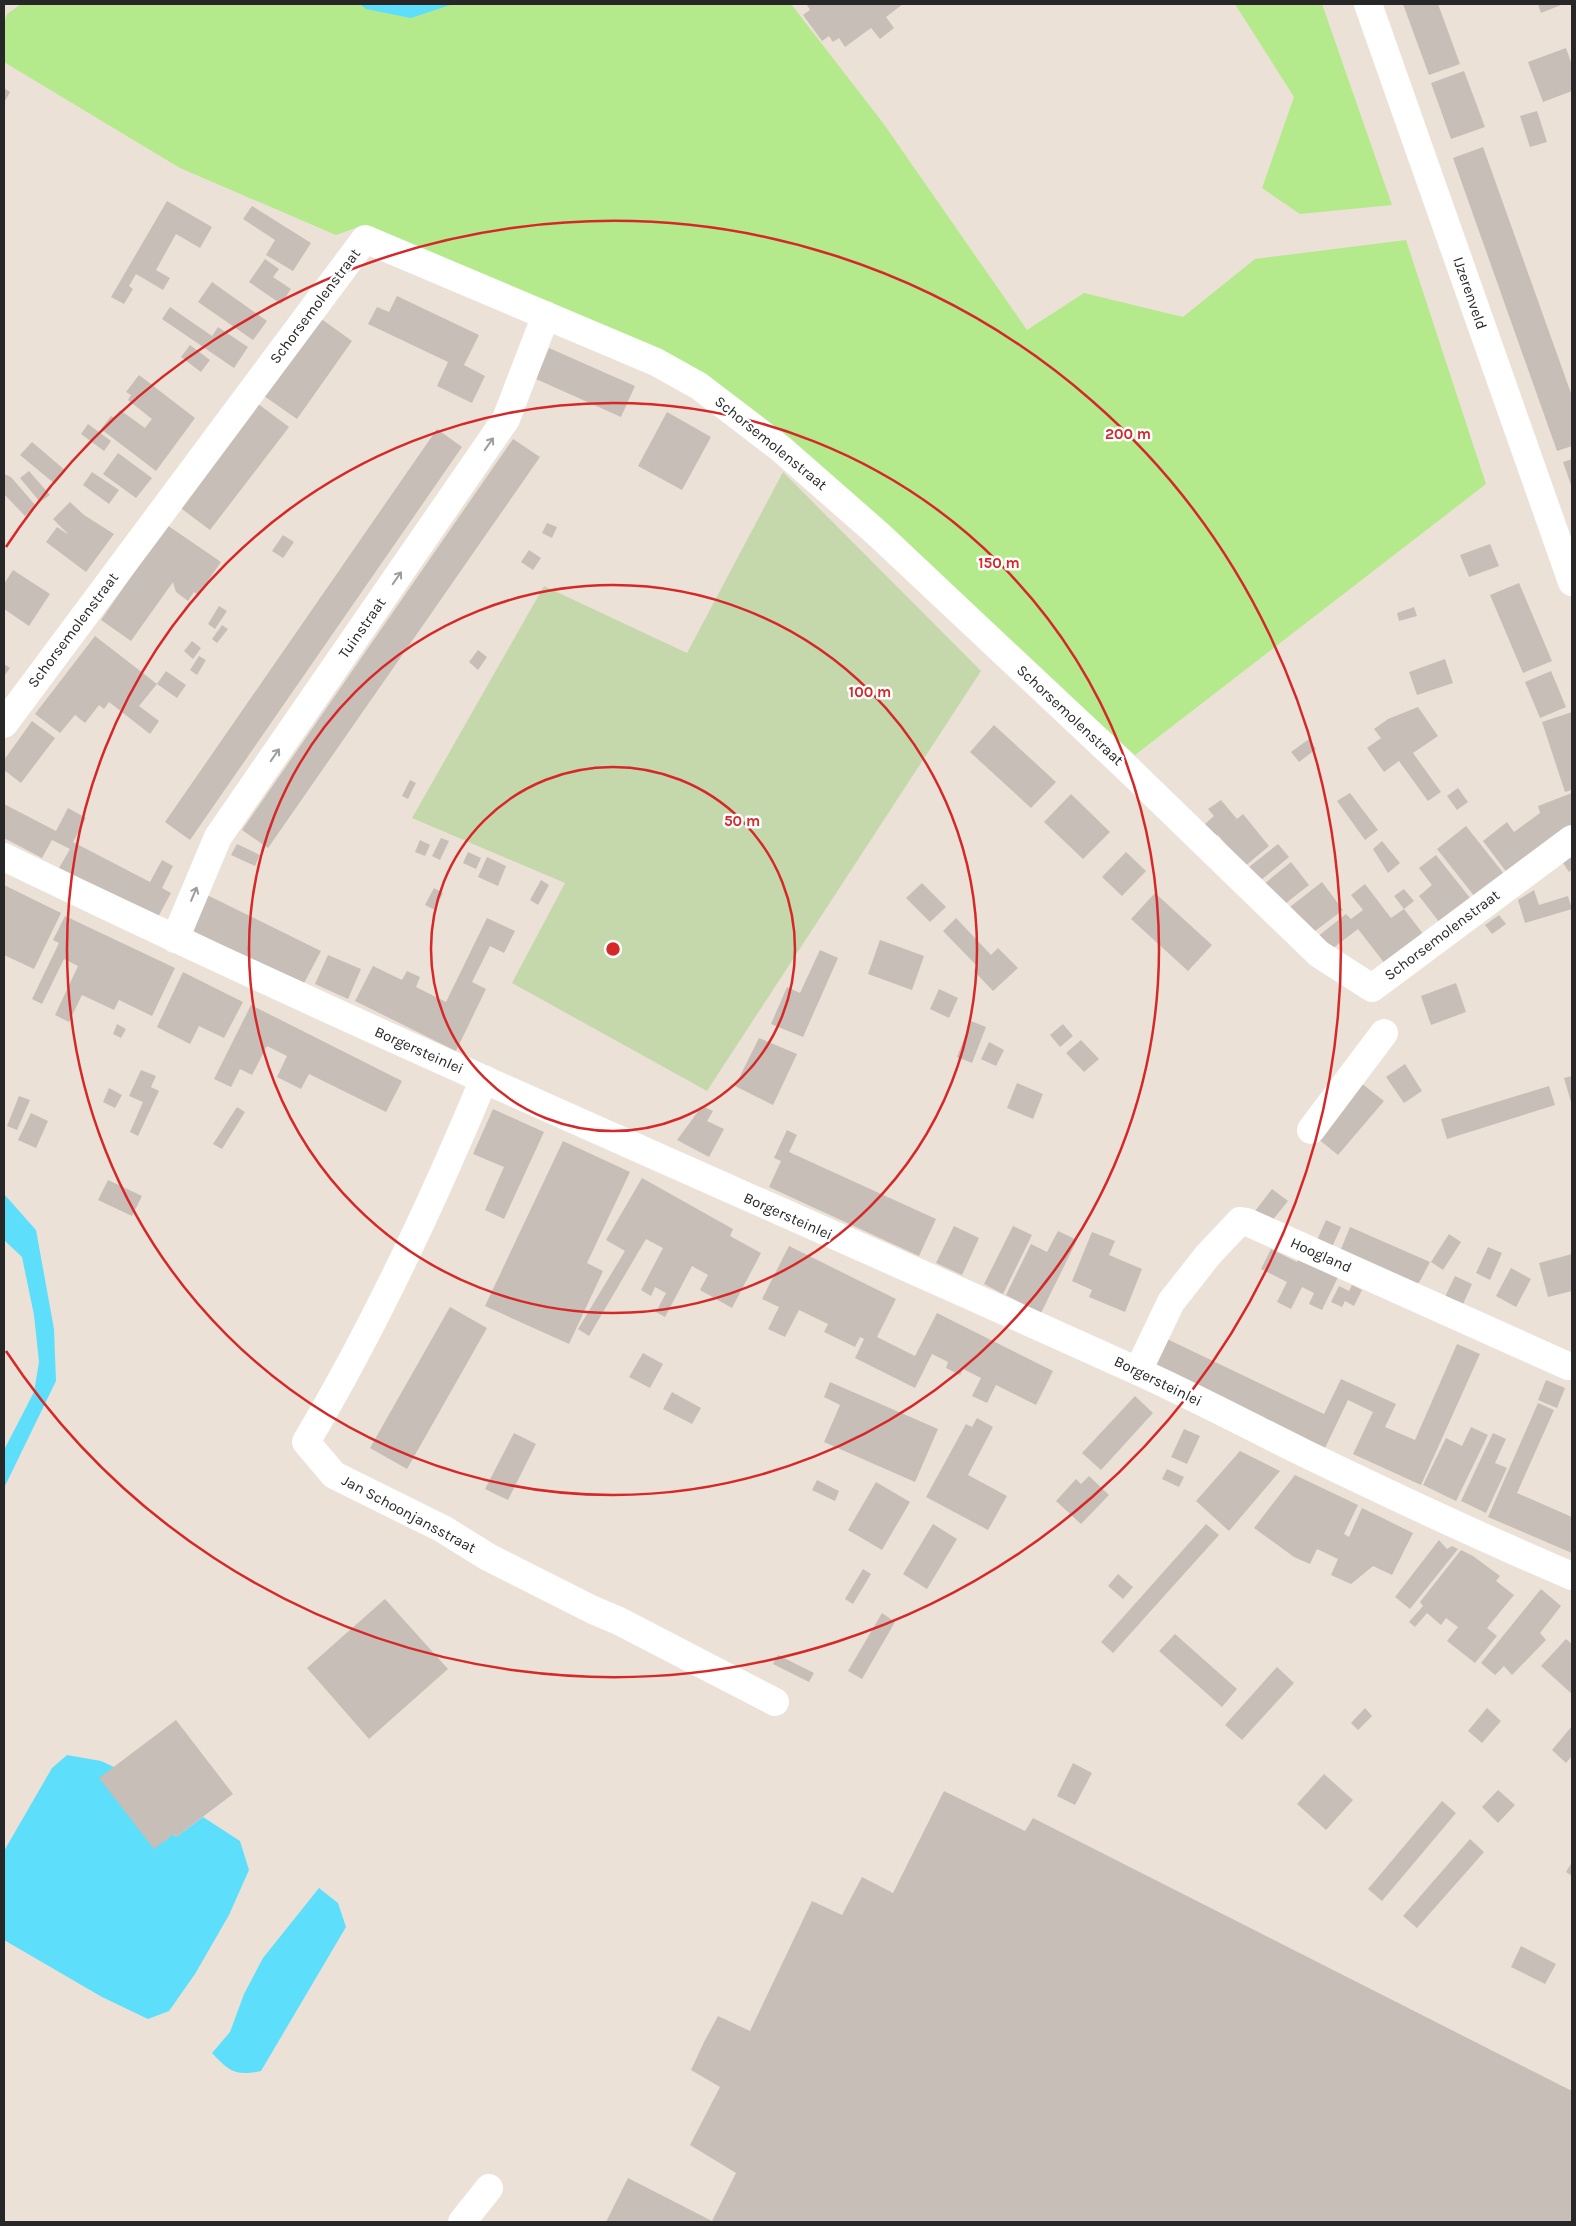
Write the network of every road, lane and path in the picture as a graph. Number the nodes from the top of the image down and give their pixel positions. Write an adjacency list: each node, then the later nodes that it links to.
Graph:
1 (1368, 4): 3 (street, IJzerenveld)
2 (546, 315): 4 (street, Schorsemolenstraat); 5 (street, Schorsemolenstraat); 7 (street, Tuinstraat, one-way to 2)
3 (1572, 582)
4 (4, 724)
5 (1572, 839)
6 (4, 856): 7 (street, Borgersteinlei)
7 (175, 939): 9 (street, Borgersteinlei)
8 (1384, 1033): 10 (street)
9 (484, 1079): 12 (street, Borgersteinlei); 14 (street, Jan Schoonjansstraat)
10 (1311, 1130)
11 (1568, 1366): 12 (street, Hoogland)
12 (1138, 1371): 13 (street, Borgersteinlei)
13 (1572, 1576)
14 (775, 1702)
15 (489, 2188): 16 (street)
16 (462, 2222)

